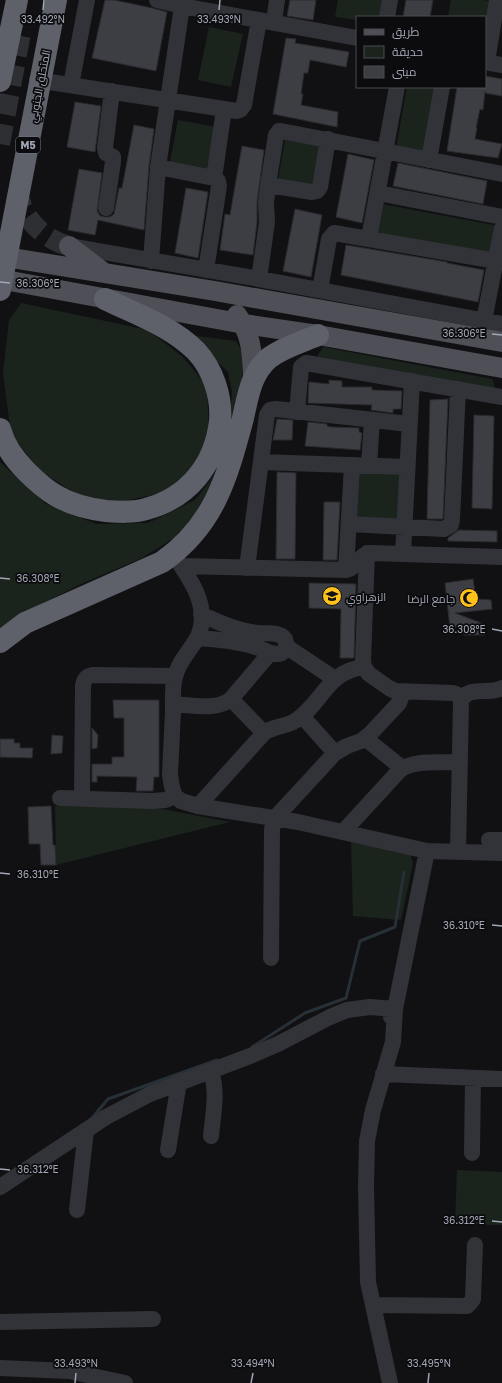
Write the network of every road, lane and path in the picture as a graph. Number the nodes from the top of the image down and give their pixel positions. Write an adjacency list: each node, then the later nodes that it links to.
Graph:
1 (1, 0): 10 (highway)
2 (17, 0): 15 (highway)
3 (56, 0): 43 (highway, المتحلق الجنوبي / M5)
4 (87, 0): 17 (street)
5 (157, 0): 9 (street)
6 (277, 0): 12 (street)
7 (390, 0): 11 (street)
8 (497, 0): 14 (street)
9 (182, 6): 12 (street); 21 (street)
10 (0, 12): 15 (highway)
11 (387, 16)
12 (266, 21): 13 (street); 22 (street)
13 (356, 38)
14 (491, 63)
15 (7, 78)
16 (37, 80): 17 (street)
17 (71, 85): 20 (street)
18 (397, 88): 24 (street)
19 (442, 88): 25 (street)
20 (112, 91): 21 (street); 31 (street)
21 (168, 100): 22 (street); 26 (street)
22 (224, 109): 28 (street)
23 (328, 139): 24 (street); 29 (street); 29 (street)
24 (385, 151): 25 (street); 30 (street)
25 (429, 160): 27 (street)
26 (158, 167): 28 (street); 37 (street)
27 (502, 174)
28 (214, 178): 39 (street)
29 (268, 185): 42 (street)
30 (378, 193): 32 (street); 34 (street)
31 (106, 208)
32 (502, 217)
33 (502, 228): 38 (street)
34 (369, 238): 38 (street); 45 (street)
35 (69, 246): 37 (street); 40 (main road)
36 (0, 256): 40 (main road)
37 (151, 261): 39 (street)
38 (496, 261): 48 (street)
39 (206, 270): 42 (street)
40 (105, 274): 44 (main road)
41 (0, 279): 46 (main road)
42 (259, 279): 45 (street)
43 (0, 290)
44 (215, 290): 47 (main road); 49 (main road)
45 (320, 290): 48 (street)
46 (105, 298): 49 (main road); 62 (highway)
47 (295, 305): 51 (main road); 53 (main road)
48 (484, 321): 50 (street)
49 (244, 324): 51 (main road); 55 (main road)
50 (502, 324)
51 (288, 331): 52 (main road)
52 (318, 335): 54 (main road); 55 (highway)
53 (502, 342)
54 (502, 368)
55 (253, 377): 72 (highway)
56 (412, 381): 57 (street); 59 (street); 61 (street)
57 (458, 389): 58 (street); 68 (street)
58 (502, 397)
59 (297, 412): 60 (street); 63 (street)
60 (372, 420): 61 (street); 65 (street)
61 (409, 424): 66 (street)
62 (0, 429)
63 (261, 462): 64 (street); 73 (street)
64 (352, 465): 65 (street); 67 (street)
65 (368, 465): 66 (street)
66 (407, 466): 68 (street)
67 (349, 524): 68 (street); 74 (street)
68 (404, 526): 70 (street)
69 (367, 554): 70 (street); 74 (street); 81 (street)
70 (403, 554): 71 (street)
71 (502, 556)
72 (177, 560): 73 (street); 75 (street); 78 (highway)
73 (247, 568): 74 (street)
74 (346, 570)
75 (201, 614): 76 (street); 77 (street)
76 (227, 633): 77 (street); 79 (street); 80 (street)
77 (197, 638): 82 (street)
78 (0, 642)
79 (286, 647): 80 (street); 83 (street)
80 (270, 653): 87 (street)
81 (364, 667): 83 (street); 85 (street)
82 (175, 676): 88 (street); 97 (street)
83 (335, 679): 89 (street)
84 (502, 688): 86 (street)
85 (403, 692): 86 (street); 91 (street)
86 (463, 698): 93 (street)
87 (231, 699): 88 (street); 90 (street)
88 (173, 704): 95 (street)
89 (302, 716): 90 (street); 92 (street)
90 (264, 733): 98 (street)
91 (365, 738): 92 (street); 94 (street)
92 (335, 753): 99 (street)
93 (460, 762): 94 (street); 102 (street)
94 (402, 768): 100 (street)
95 (175, 796): 97 (street); 98 (street)
96 (60, 798): 97 (street)
97 (82, 799)
98 (198, 806): 99 (street)
99 (275, 818): 100 (street); 104 (street)
100 (343, 832): 101 (street)
101 (427, 851): 102 (street); 105 (street)
102 (458, 852): 103 (street)
103 (502, 853)
104 (271, 958)
105 (395, 1009): 106 (street); 107 (street)
106 (211, 1071): 110 (street); 112 (street)
107 (383, 1074): 108 (street); 118 (street)
108 (473, 1078): 109 (street); 114 (street)
109 (502, 1079)
110 (179, 1082): 111 (street); 113 (street)
111 (86, 1130): 115 (street); 116 (street)
112 (211, 1136)
113 (168, 1150)
114 (472, 1153)
115 (0, 1187)
116 (77, 1210)
117 (475, 1245): 118 (street)
118 (373, 1305): 124 (street)
119 (153, 1318): 120 (street)
120 (0, 1322)
121 (0, 1368): 122 (street)
122 (68, 1377): 123 (street)
123 (119, 1382)
124 (390, 1383)

